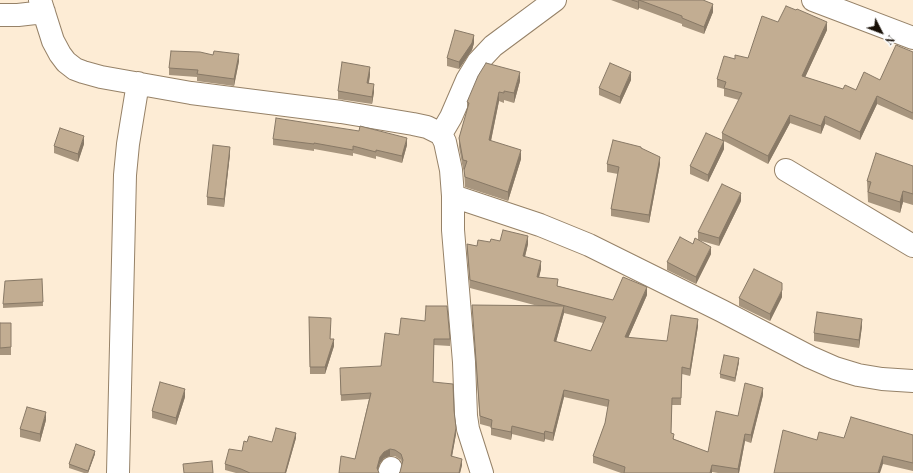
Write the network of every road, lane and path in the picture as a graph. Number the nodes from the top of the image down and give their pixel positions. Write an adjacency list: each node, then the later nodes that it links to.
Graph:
1 (555, 0): 7 (street)
2 (813, 0): 5 (street)
3 (42, 6): 4 (street); 6 (street)
4 (0, 15)
5 (913, 38)
6 (138, 83): 7 (street); 12 (street)
7 (441, 134): 9 (street)
8 (786, 170): 10 (street)
9 (453, 196): 11 (street); 13 (street)
10 (913, 246)
11 (913, 381)
12 (118, 473)
13 (482, 473)

